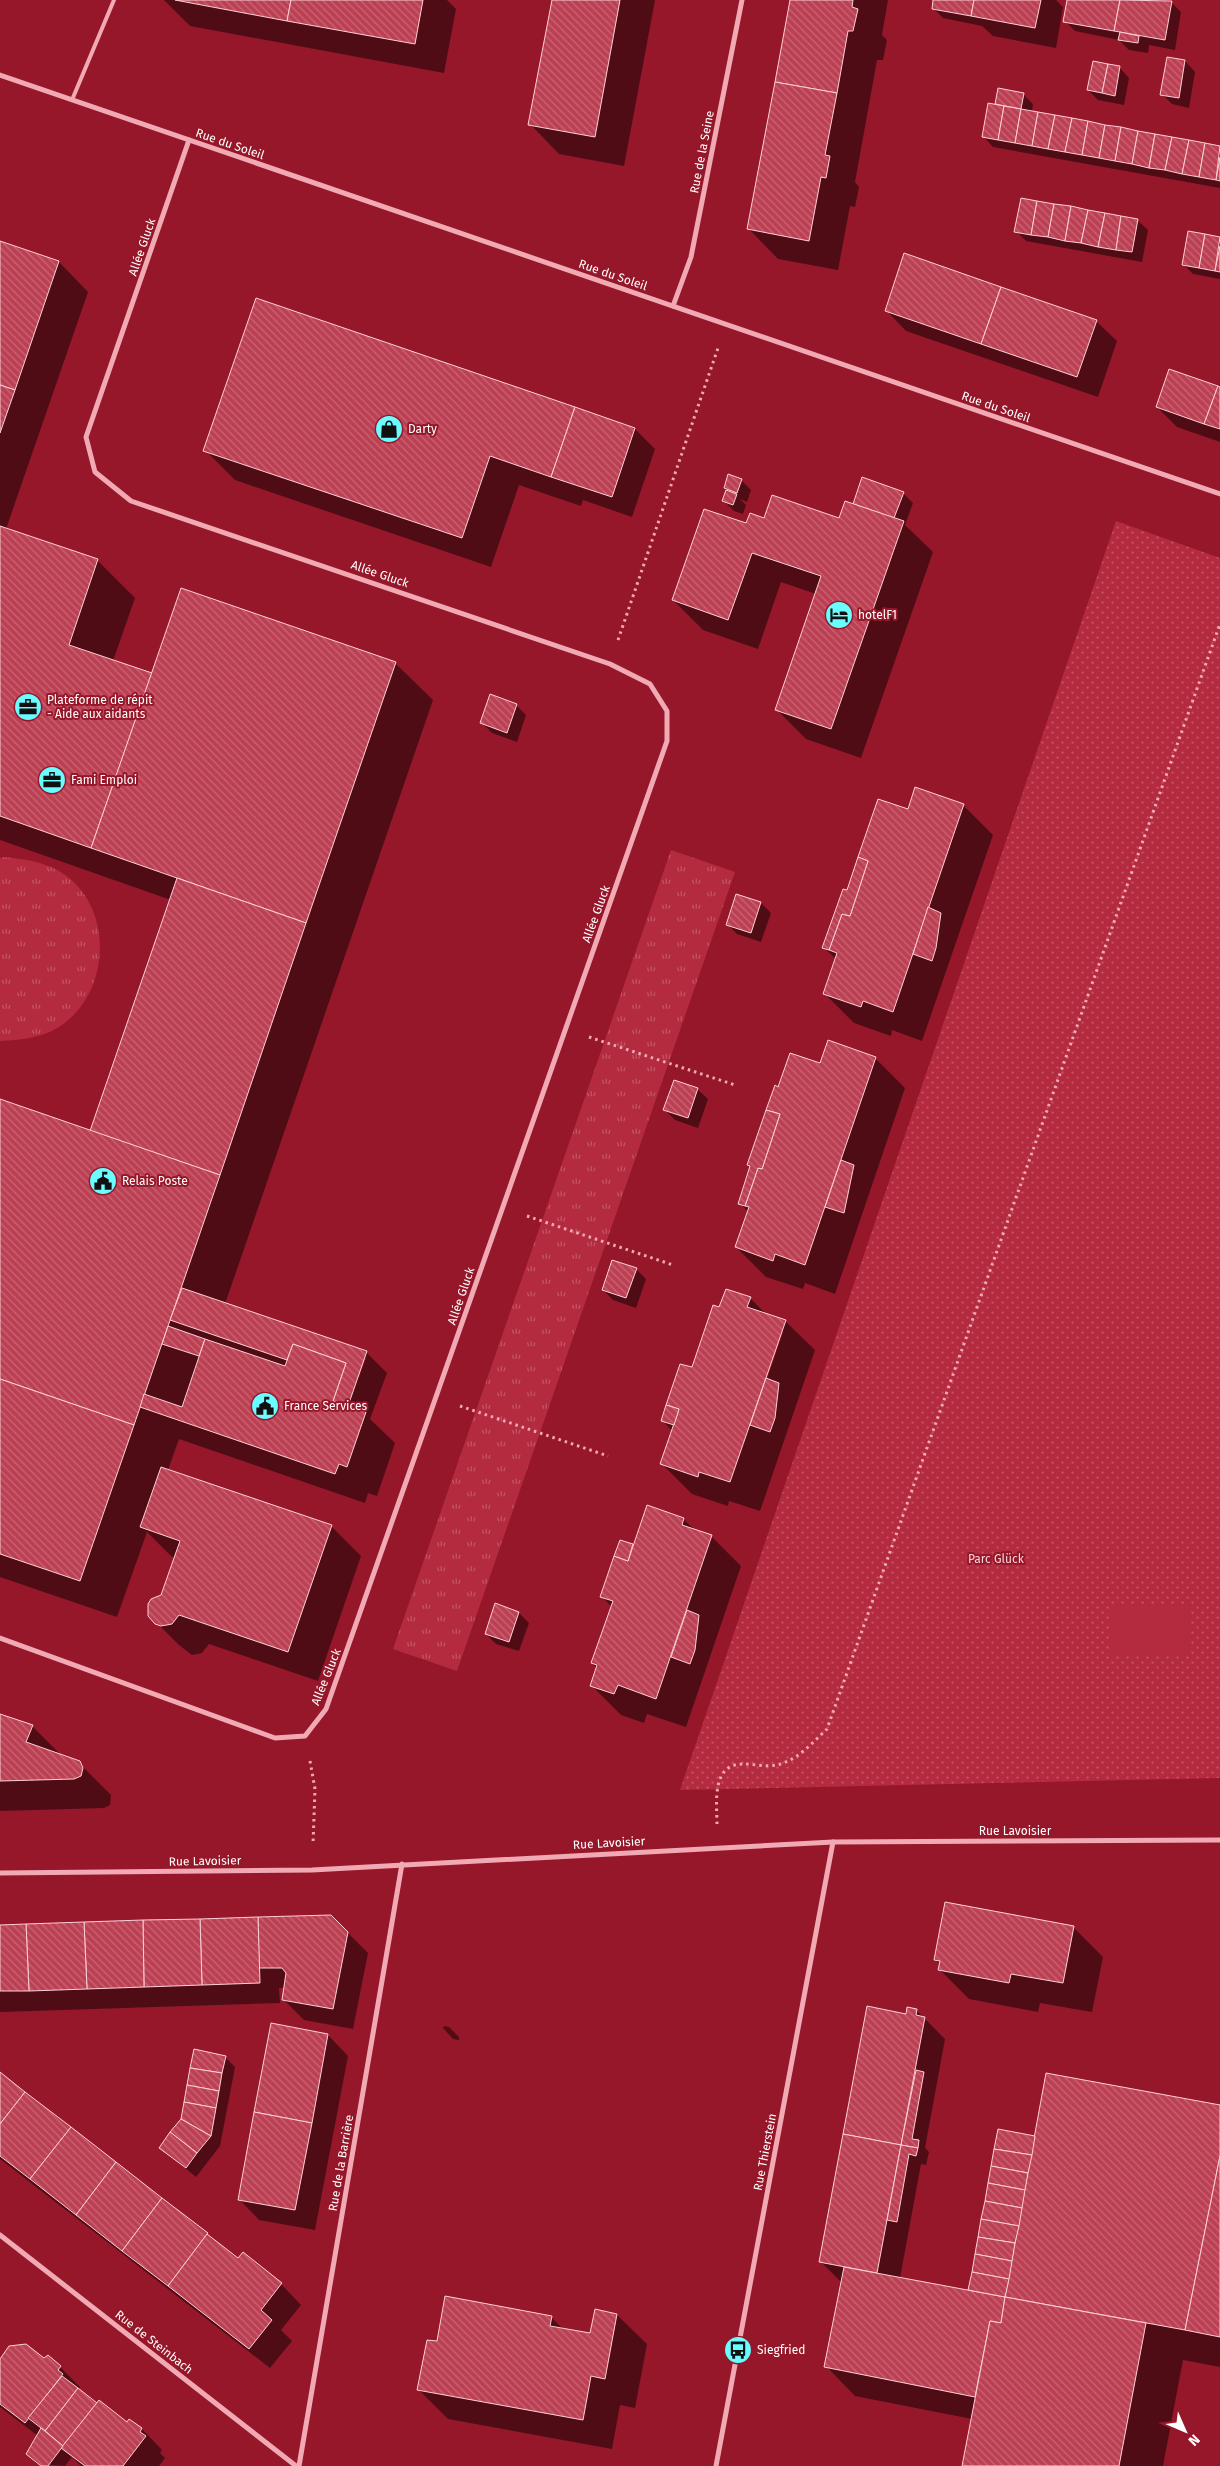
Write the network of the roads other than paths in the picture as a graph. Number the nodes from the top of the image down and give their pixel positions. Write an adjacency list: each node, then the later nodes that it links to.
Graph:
1 (114, 0): 4 (lane)
2 (742, 0): 6 (street, Rue de la Seine)
3 (0, 75): 4 (street, Rue du Soleil)
4 (72, 100): 5 (street, Rue du Soleil)
5 (189, 140): 6 (street, Rue du Soleil); 8 (street, Allée Gluck)
6 (673, 306): 7 (street, Rue du Soleil)
7 (1220, 494)
8 (0, 1638)
9 (1220, 1840): 10 (street, Rue Lavoisier)
10 (833, 1842): 11 (street, Rue Lavoisier); 15 (street, Rue Thierstein)
11 (402, 1864): 12 (street, Rue Lavoisier); 14 (street, Rue de la Barrière)
12 (0, 1873)
13 (0, 2235): 14 (street, Rue de Steinbach)
14 (298, 2466)
15 (716, 2466)

